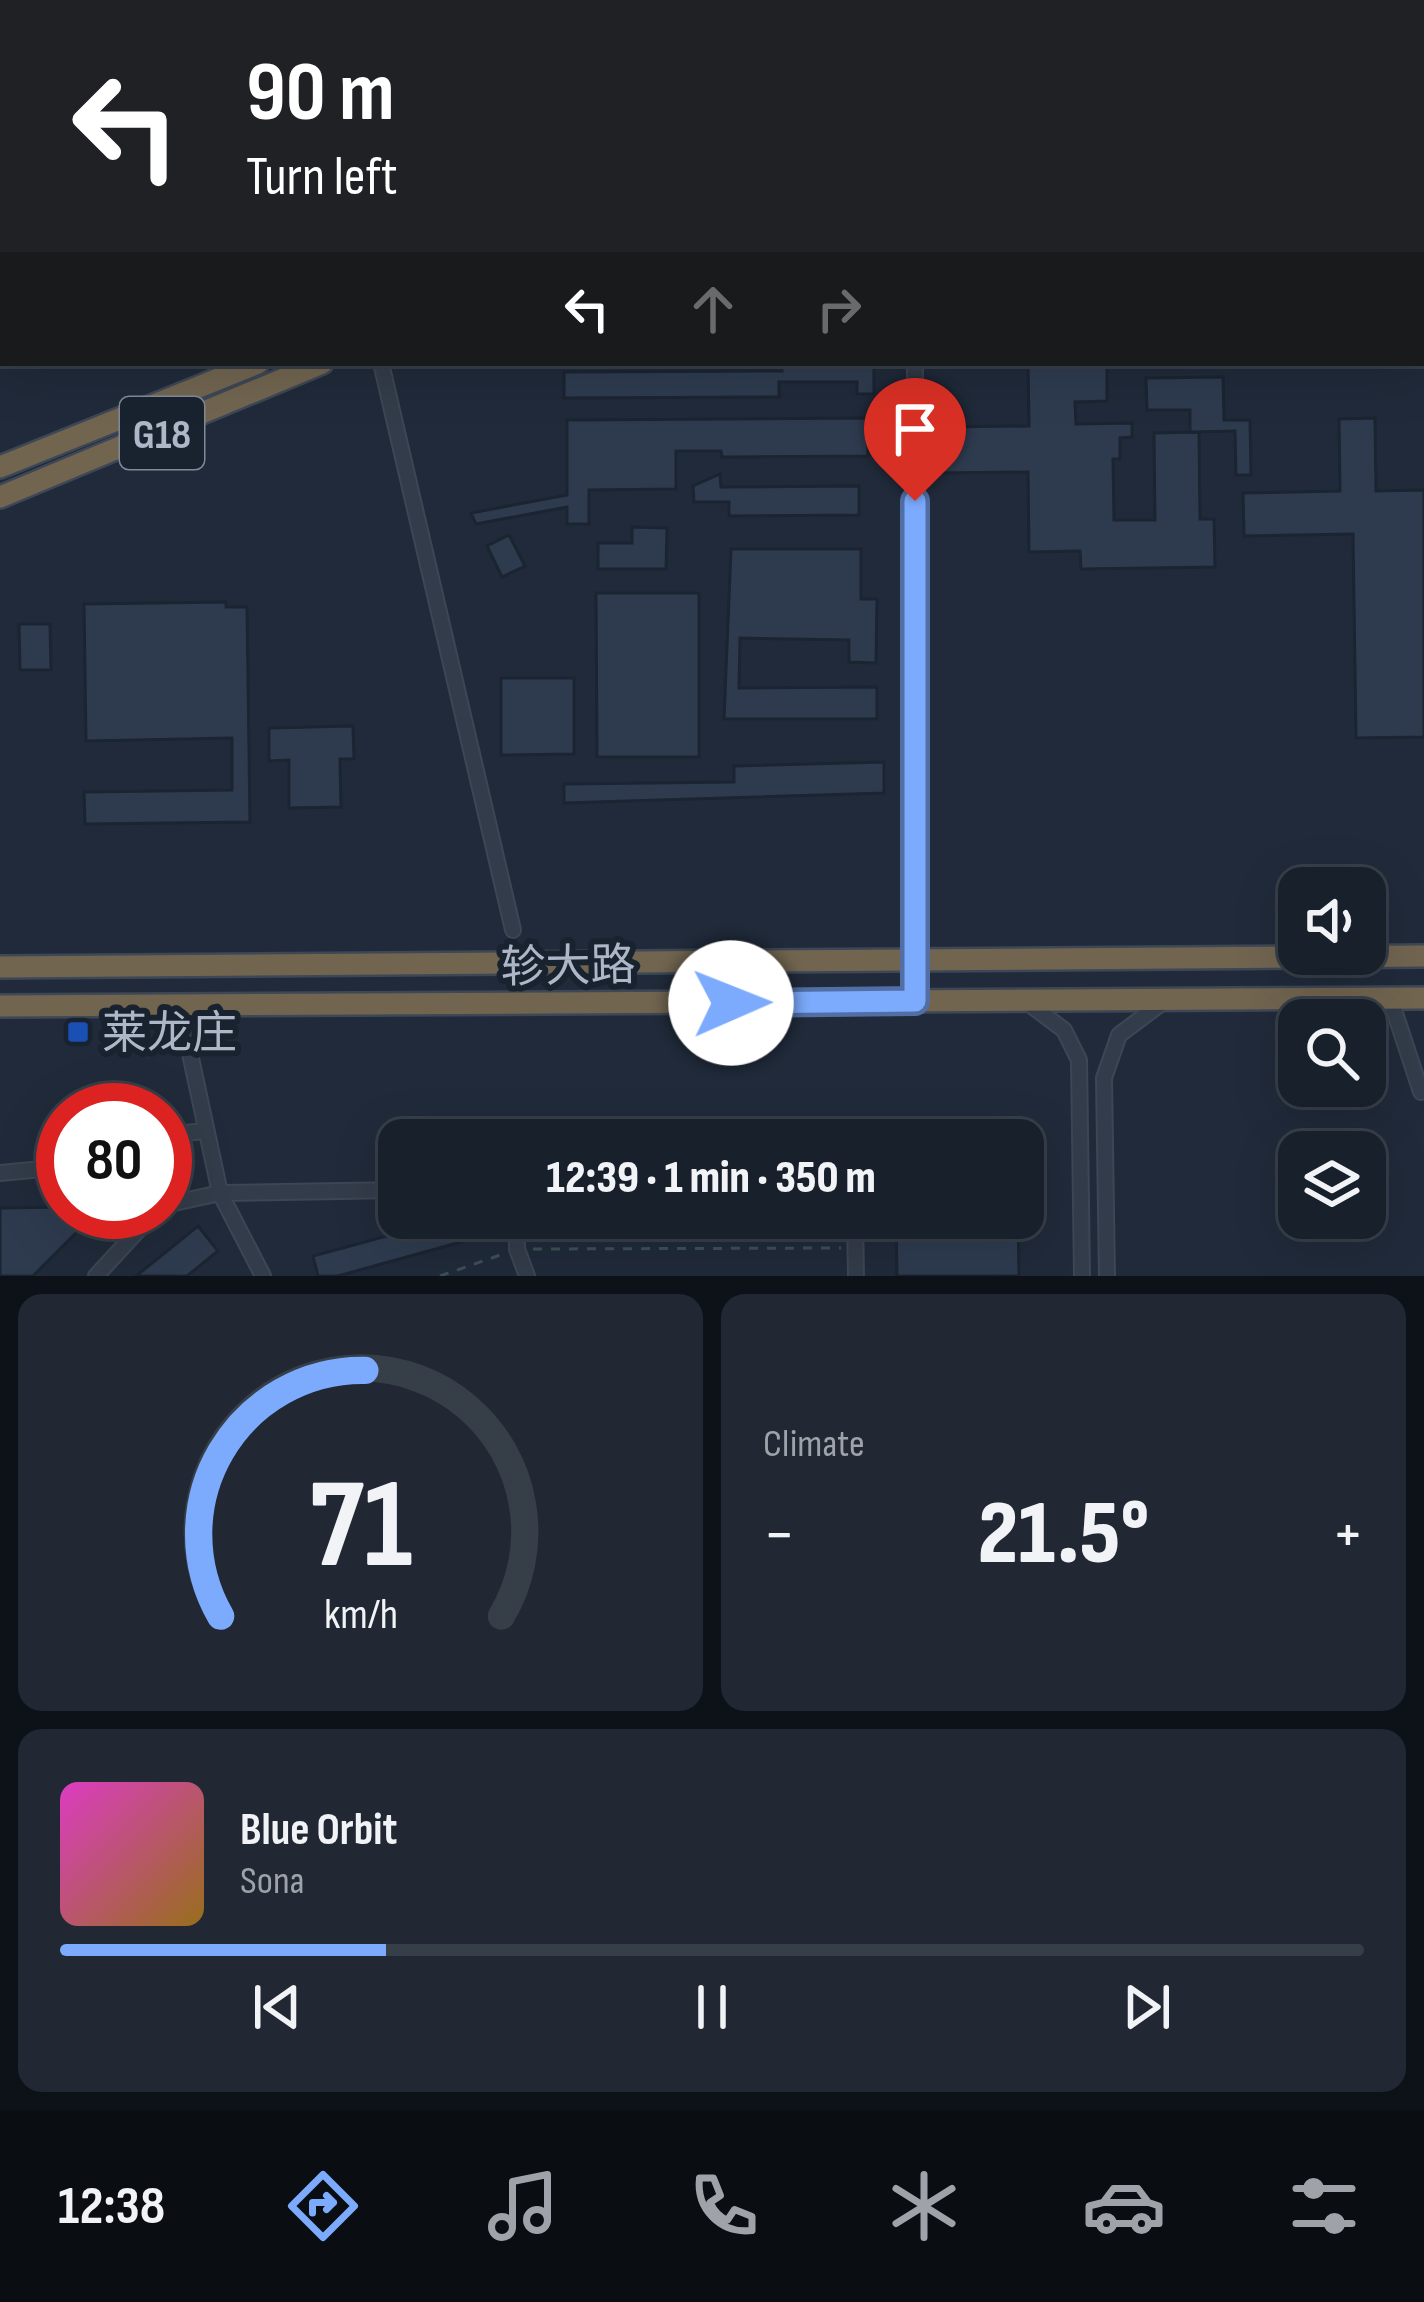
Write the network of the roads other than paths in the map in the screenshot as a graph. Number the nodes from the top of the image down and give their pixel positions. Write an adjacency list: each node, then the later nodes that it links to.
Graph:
1 (251, 366): 5 (highway, G18)
2 (315, 366): 6 (highway, G18)
3 (382, 366): 7 (street)
4 (915, 366): 9 (street)
5 (0, 467)
6 (0, 497)
7 (513, 930)
8 (1424, 956): 9 (highway, 轸大路)
9 (915, 962): 10 (highway, 轸大路); 14 (street)
10 (0, 967)
11 (1390, 998): 12 (highway, 轸大路); 15 (highway, 轸大路); 18 (street)
12 (1424, 998)
13 (1024, 1000): 14 (highway, 轸大路); 15 (highway, 轸大路); 33 (street)
14 (915, 1001): 17 (highway, 轸大路)
15 (1171, 1001): 34 (street)
16 (0, 1006): 17 (highway, 轸大路)
17 (180, 1007): 19 (street)
18 (1421, 1092)
19 (205, 1131): 20 (street); 24 (street)
20 (192, 1132)
21 (36, 1169): 22 (street)
22 (0, 1172)
23 (378, 1190): 24 (street)
24 (220, 1193): 25 (street); 30 (street)
25 (192, 1199)
26 (130, 1239): 29 (street)
27 (517, 1239): 31 (street)
28 (856, 1239): 32 (street)
29 (96, 1276)
30 (263, 1276)
31 (526, 1276)
32 (856, 1276)
33 (1082, 1276)
34 (1107, 1276)

